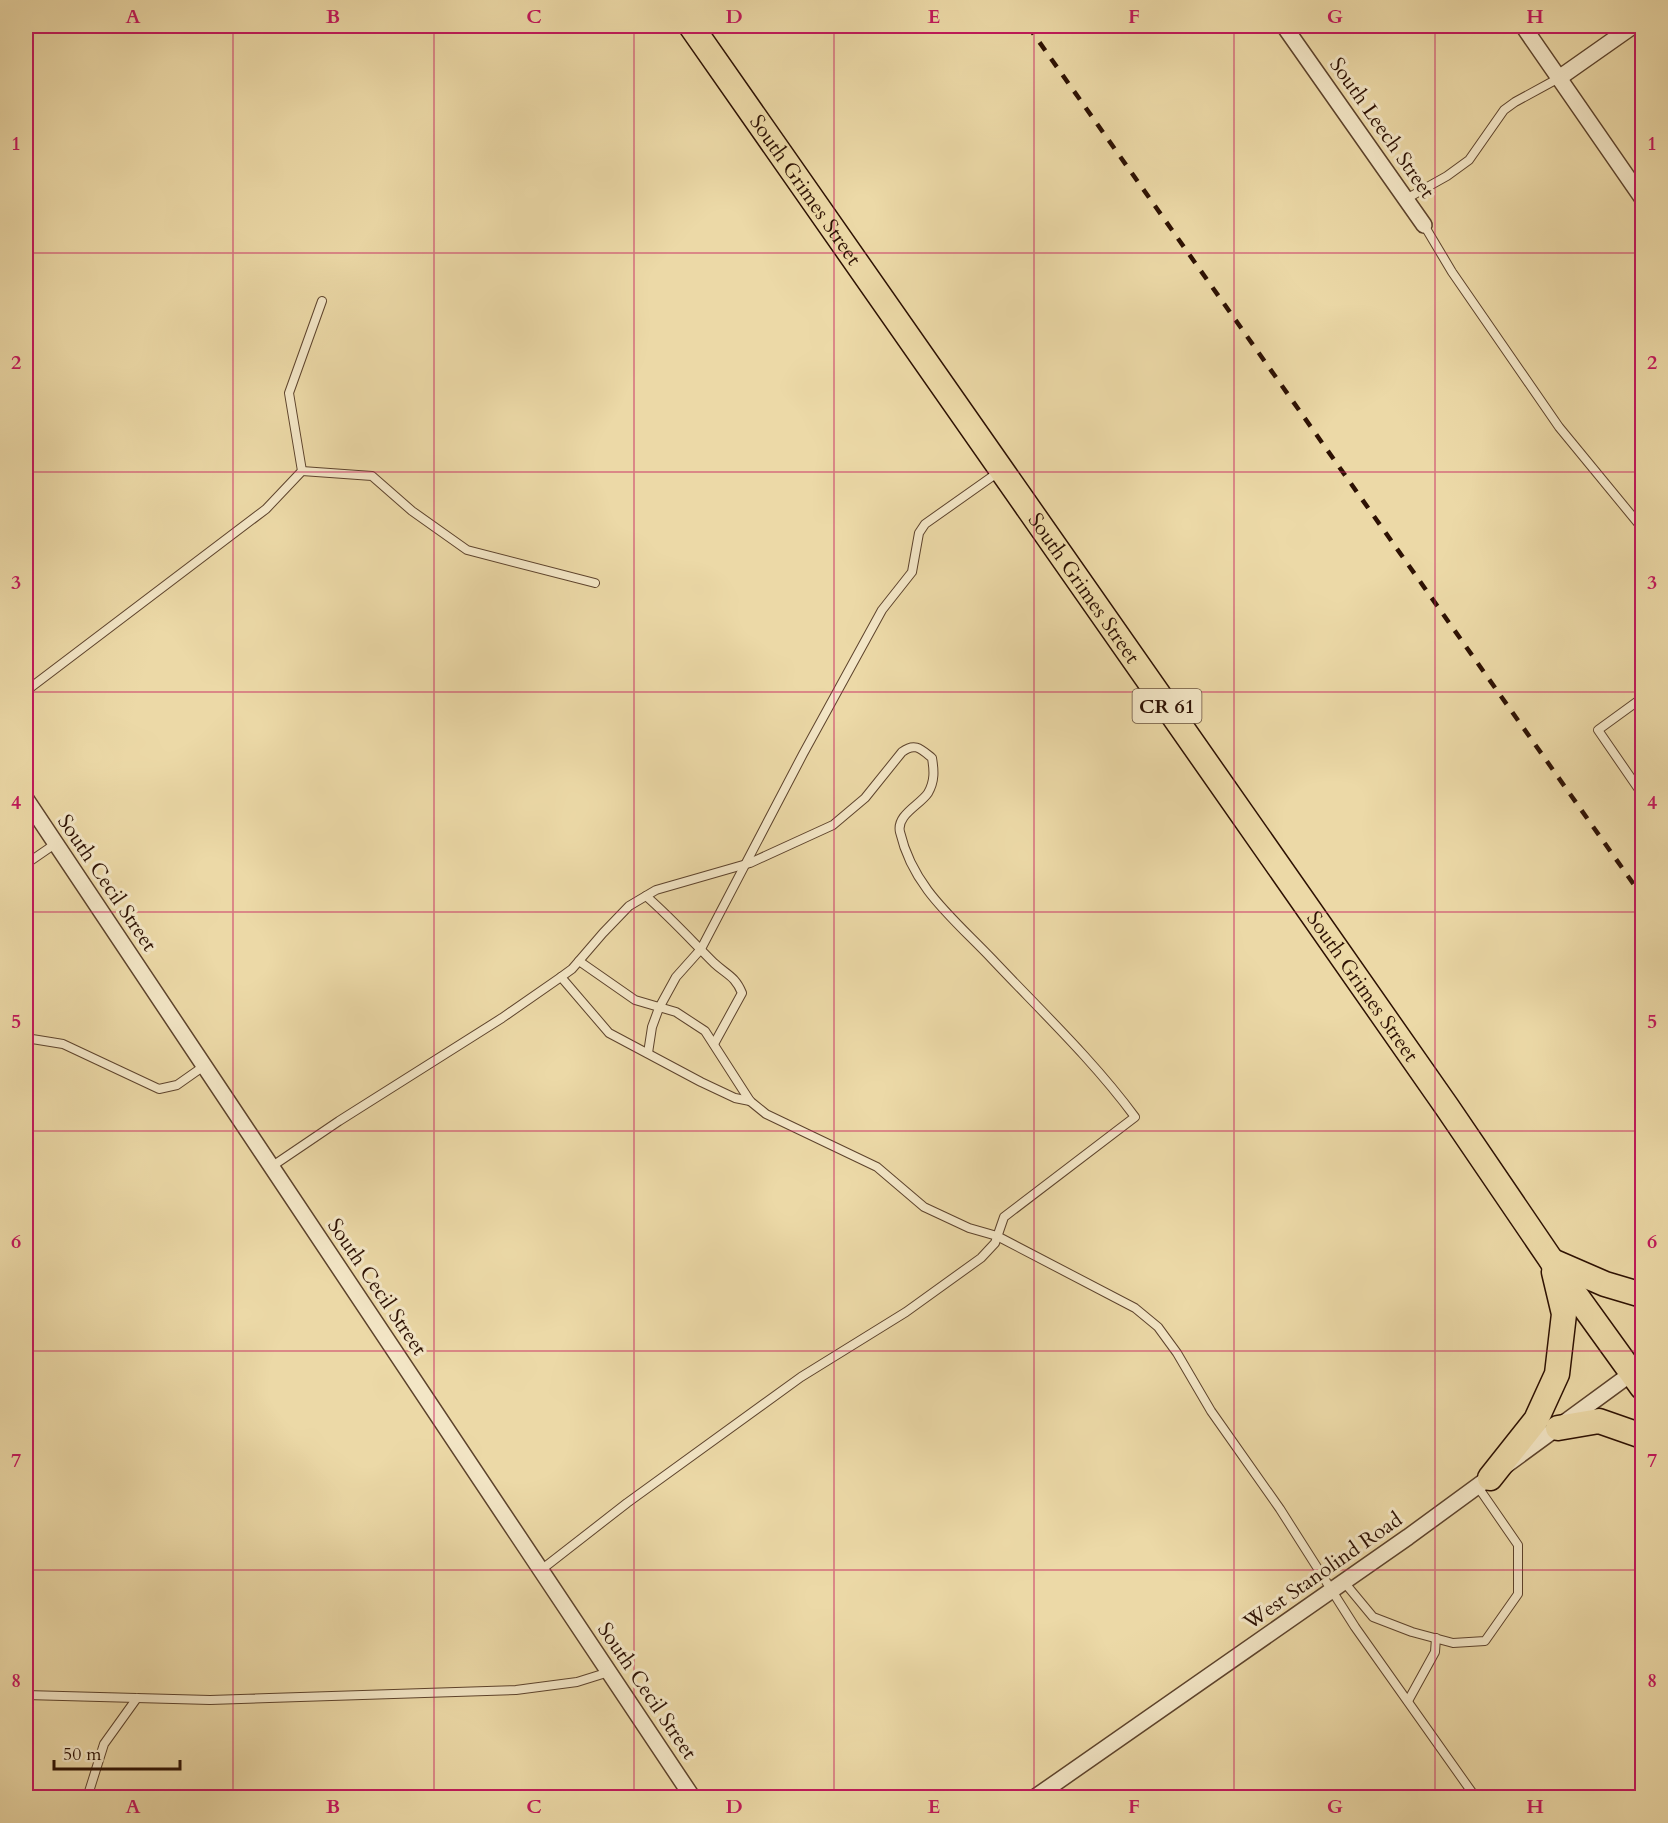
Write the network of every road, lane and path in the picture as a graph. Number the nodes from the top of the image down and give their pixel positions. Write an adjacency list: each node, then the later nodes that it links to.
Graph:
1 (691, 26): 10 (main road, South Grimes Street / CR 61)
2 (1284, 26): 7 (street, South Leech Street)
3 (1523, 26): 5 (street)
4 (1633, 26): 5 (street)
5 (1559, 78): 6 (street); 7 (lane)
6 (1642, 198)
7 (1406, 199): 8 (street, South Leech Street)
8 (1424, 225): 12 (lane)
9 (322, 301): 11 (lane)
10 (1002, 470): 20 (lane); 33 (main road, South Grimes Street / CR 61)
11 (302, 471): 13 (lane); 14 (lane)
12 (1642, 528)
13 (595, 583)
14 (26, 691)
15 (1642, 698): 16 (lane)
16 (1642, 794)
17 (26, 800): 18 (street, South Cecil Street)
18 (55, 844): 19 (lane); 29 (street, South Cecil Street)
19 (26, 864)
20 (743, 865): 21 (lane); 22 (lane); 32 (lane)
21 (646, 896): 22 (lane); 23 (lane)
22 (701, 949): 25 (lane); 27 (lane)
23 (579, 961): 24 (lane); 25 (lane)
24 (561, 977): 28 (lane); 31 (lane)
25 (659, 1008): 27 (lane); 28 (lane)
26 (26, 1038): 29 (lane)
27 (714, 1044): 30 (lane)
28 (648, 1053): 30 (lane)
29 (204, 1066): 31 (street, South Cecil Street)
30 (750, 1101): 32 (lane)
31 (271, 1167): 39 (street, South Cecil Street)
32 (997, 1236): 39 (lane); 41 (lane)
33 (1552, 1261): 34 (main road); 35 (main road, South Grimes Street / CR 61); 38 (main road)
34 (1642, 1295)
35 (1637, 1380): 36 (street, West Stanolind Road)
36 (1558, 1428): 37 (main road); 38 (street, West Stanolind Road)
37 (1642, 1436)
38 (1484, 1482): 40 (street, West Stanolind Road); 42 (lane)
39 (541, 1570): 43 (street, South Cecil Street)
40 (1344, 1582): 41 (street, West Stanolind Road); 42 (lane)
41 (1331, 1591): 46 (lane); 49 (street, West Stanolind Road)
42 (1436, 1638): 46 (lane)
43 (609, 1672): 45 (lane); 48 (street, South Cecil Street)
44 (26, 1695): 45 (lane)
45 (137, 1698): 47 (lane)
46 (1408, 1701): 50 (lane)
47 (87, 1797)
48 (693, 1797)
49 (1034, 1797)
50 (1476, 1797)

